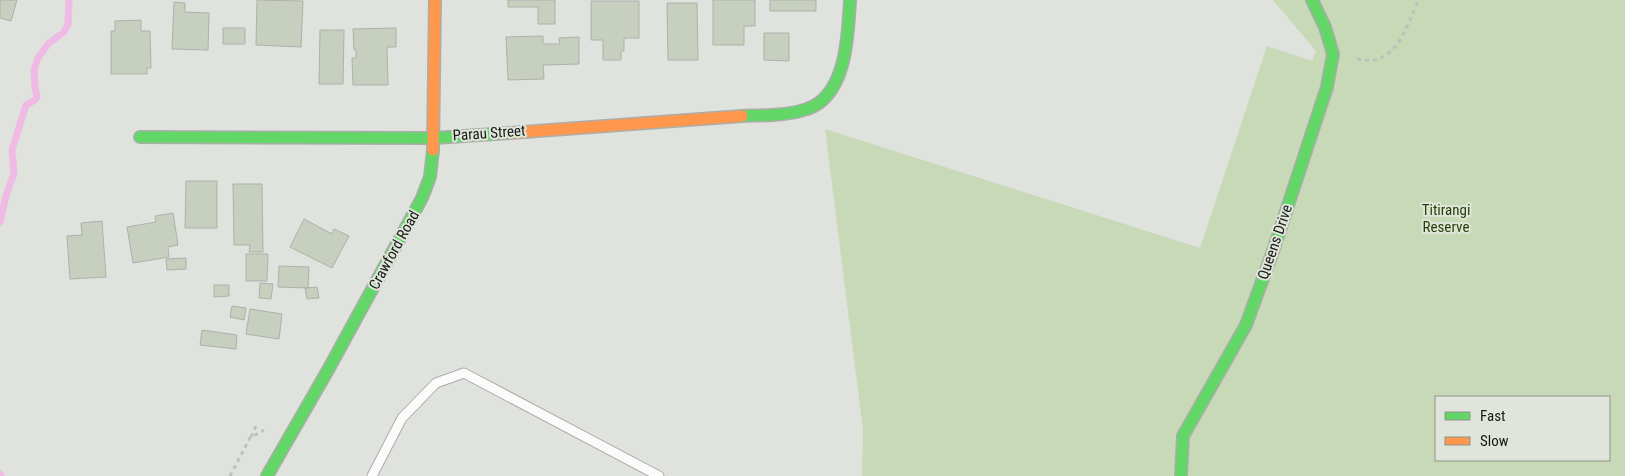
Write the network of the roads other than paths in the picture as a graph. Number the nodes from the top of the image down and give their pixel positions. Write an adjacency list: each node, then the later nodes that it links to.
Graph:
1 (435, 0): 5 (street, Crawford Road)
2 (850, 0): 5 (street, Parau Street)
3 (1312, 0): 9 (street, Queens Drive)
4 (140, 136): 5 (street, Parau Street)
5 (434, 138): 6 (street, Crawford Road)
6 (267, 476)
7 (372, 476): 8 (lane)
8 (659, 476)
9 (1181, 476)

